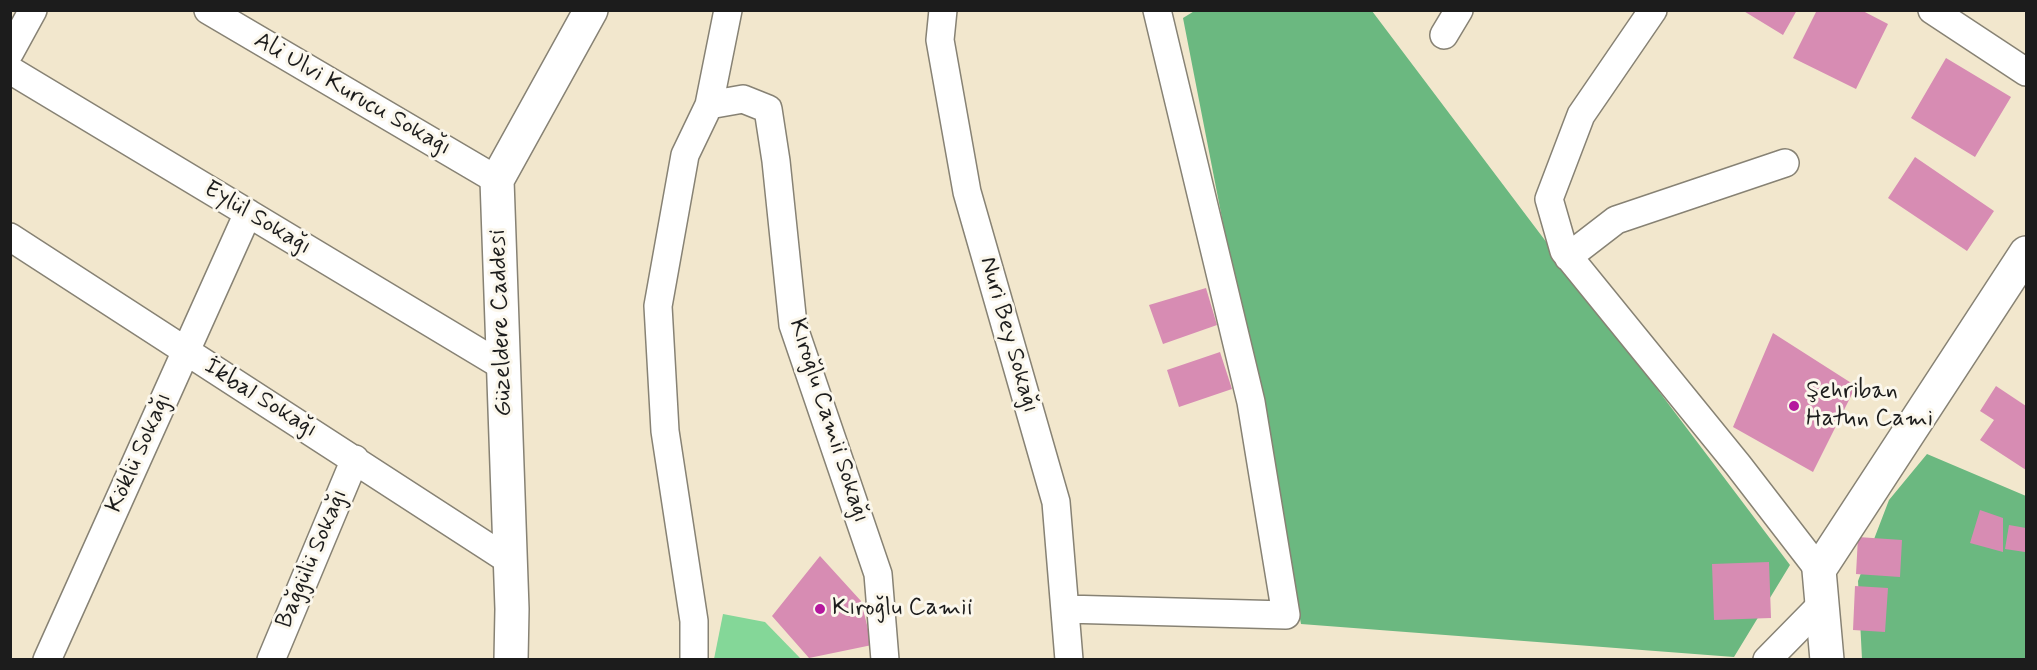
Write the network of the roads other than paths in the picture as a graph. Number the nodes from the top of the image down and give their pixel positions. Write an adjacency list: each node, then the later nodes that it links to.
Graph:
1 (33, 10): 11 (street)
2 (208, 10): 16 (street, Ali Ulvi Kurucu Sokağı)
3 (591, 10): 16 (street)
4 (728, 10): 14 (street)
5 (942, 10): 27 (street, Nuri Bey Sokağı)
6 (1157, 10): 27 (street)
7 (1459, 10): 10 (street)
8 (1653, 10): 20 (street)
9 (1932, 10): 13 (street)
10 (1444, 35)
11 (10, 52)
12 (10, 70): 17 (street, Eylül Sokağı)
13 (2026, 72)
14 (709, 105): 31 (street); 32 (street, Kıroğlu Camii Sokağı)
15 (1785, 163): 20 (street)
16 (497, 180): 22 (street, Güzeldere Caddesi)
17 (248, 213): 21 (street, Köklü Sokağı); 22 (street, Eylül Sokağı)
18 (10, 237): 21 (street, İkbal Sokağı)
19 (2026, 253): 25 (street)
20 (1568, 257): 25 (street)
21 (185, 351): 23 (street, İkbal Sokağı); 28 (street, Köklü Sokağı)
22 (504, 367): 24 (street, Güzeldere Caddesi)
23 (355, 459): 24 (street, İkbal Sokağı); 29 (street, Bağgülü Sokağı)
24 (510, 561): 30 (street, Güzeldere Caddesi)
25 (1819, 570): 26 (street)
26 (1822, 604): 34 (street); 35 (street)
27 (1065, 609): 33 (street, Nuri Bey Sokağı)
28 (55, 657)
29 (271, 660)
30 (511, 660)
31 (694, 660)
32 (885, 660)
33 (1069, 660)
34 (1767, 660)
35 (1827, 660)

